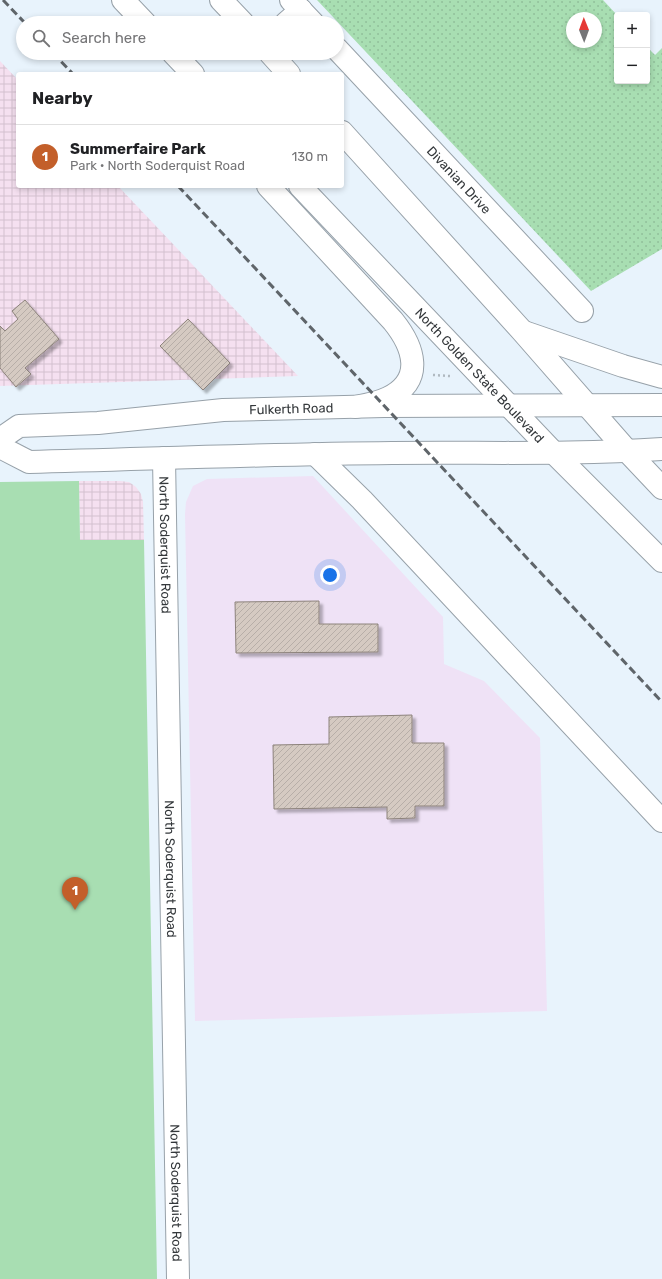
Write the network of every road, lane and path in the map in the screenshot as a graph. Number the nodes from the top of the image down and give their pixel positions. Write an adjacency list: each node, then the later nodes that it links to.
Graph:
1 (123, 0): 3 (street)
2 (221, 0): 4 (street)
3 (138, 16)
4 (236, 16)
5 (344, 56): 15 (street, Divanian Drive)
6 (177, 60): 9 (street)
7 (180, 60): 10 (street)
8 (276, 60): 11 (street)
9 (184, 72)
10 (191, 72)
11 (287, 72)
12 (344, 134): 16 (street)
13 (270, 188): 23 (street)
14 (302, 188): 21 (street, North Golden State Boulevard)
15 (582, 311)
16 (523, 332): 19 (street); 22 (street)
17 (433, 375): 18 (path)
18 (450, 376)
19 (662, 377)
20 (662, 404): 22 (street, Fulkerth Road)
21 (509, 405): 22 (street, Fulkerth Road); 23 (street, Fulkerth Road); 28 (street, North Golden State Boulevard)
22 (588, 406): 27 (street)
23 (355, 407): 24 (street, Fulkerth Road)
24 (0, 439)
25 (0, 447): 30 (street)
26 (662, 450): 27 (street)
27 (628, 452): 28 (street); 31 (street)
28 (554, 453): 29 (street); 32 (street, North Golden State Boulevard)
29 (315, 454): 30 (street); 33 (street)
30 (164, 458): 34 (street, North Soderquist Road)
31 (662, 488)
32 (662, 561)
33 (662, 821)
34 (178, 1279)

